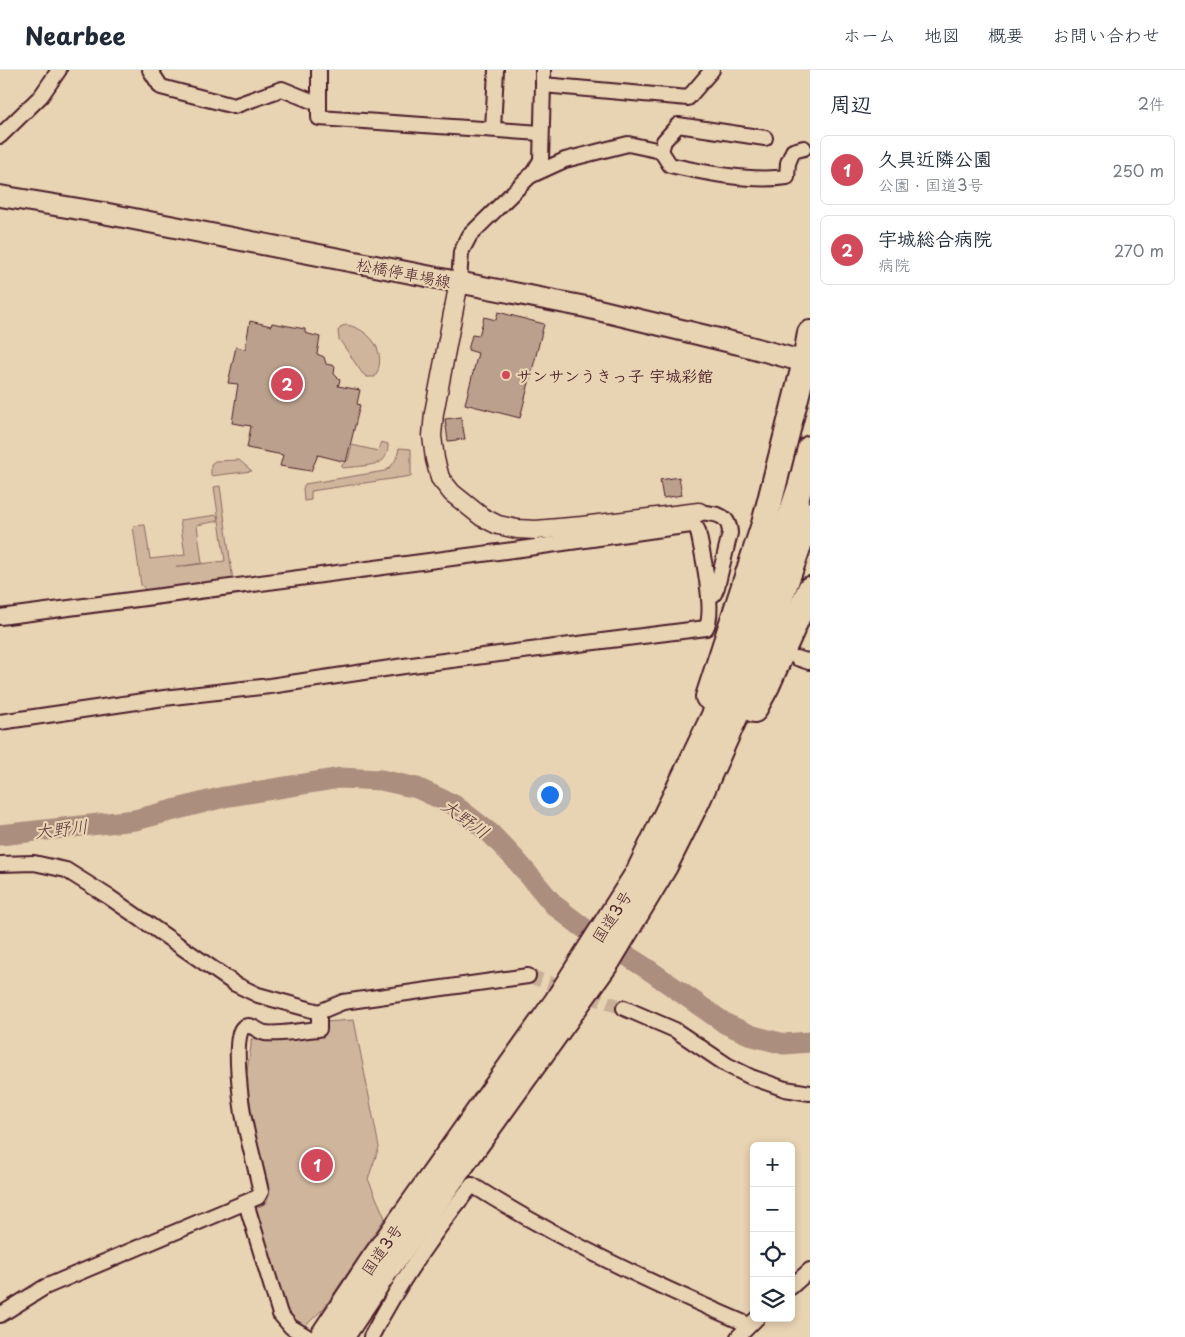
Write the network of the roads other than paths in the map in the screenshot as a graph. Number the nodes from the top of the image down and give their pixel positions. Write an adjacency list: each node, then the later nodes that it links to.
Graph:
1 (59, 70): 11 (street)
2 (150, 70): 8 (street)
3 (319, 70): 8 (street)
4 (496, 70): 9 (street)
5 (543, 70): 7 (street)
6 (712, 70): 7 (street)
7 (543, 85): 10 (street)
8 (319, 104): 9 (street)
9 (493, 129): 10 (street)
10 (541, 132): 15 (street)
11 (0, 136)
12 (765, 138): 14 (street)
13 (804, 148): 14 (street)
14 (661, 151): 15 (street)
15 (533, 173): 17 (street)
16 (0, 196): 17 (main road, 松橋停車場線)
17 (459, 282): 19 (main road, 松橋停車場線); 21 (street)
18 (810, 333): 19 (highway)
19 (808, 362): 28 (highway)
20 (810, 448): 28 (highway, 国道3号)
21 (698, 512): 24 (street)
22 (810, 514): 28 (highway, 国道3号)
23 (810, 589): 28 (highway)
24 (709, 598): 25 (street); 26 (street)
25 (0, 617)
26 (0, 722)
27 (0, 864): 32 (street)
28 (648, 872): 29 (highway, 国道3号)
29 (599, 955): 40 (highway, 国道3号); 41 (highway, 国道3号)
30 (528, 976): 32 (street)
31 (624, 1008): 33 (street)
32 (318, 1012): 34 (street)
33 (810, 1093)
34 (246, 1203): 37 (street); 40 (street)
35 (810, 1270): 36 (street)
36 (795, 1283)
37 (0, 1315)
38 (750, 1321): 42 (street)
39 (753, 1322): 43 (street)
40 (314, 1336)
41 (342, 1337)
42 (371, 1337)
43 (738, 1337)

